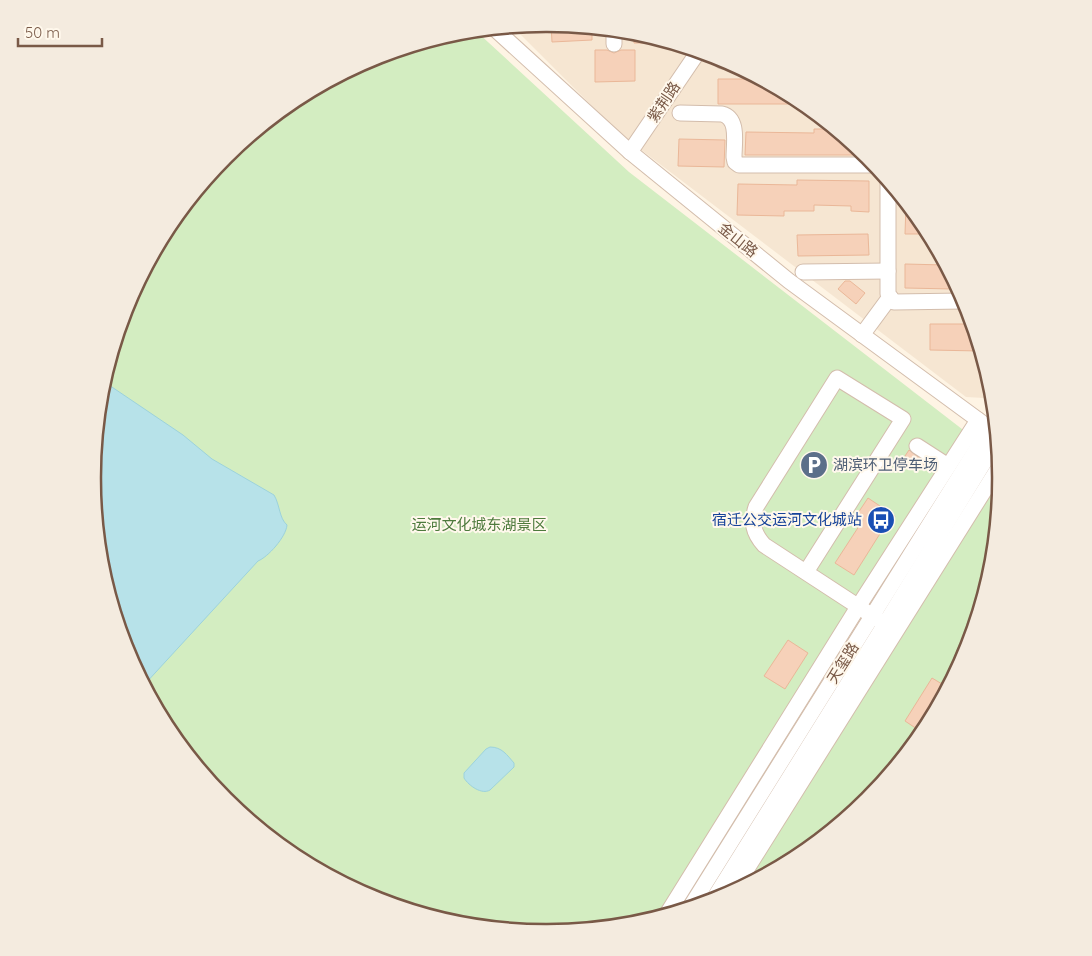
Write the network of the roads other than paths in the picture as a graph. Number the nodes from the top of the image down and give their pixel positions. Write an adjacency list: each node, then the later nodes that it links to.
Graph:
1 (506, 34): 4 (street, 金山路)
2 (694, 58): 4 (street, 紫荆路)
3 (680, 113): 5 (street)
4 (630, 152): 11 (street, 金山路)
5 (863, 165)
6 (890, 195): 7 (street)
7 (888, 271): 8 (street); 9 (street)
8 (803, 272)
9 (890, 297): 10 (street); 11 (street)
10 (955, 301)
11 (862, 334): 12 (street, 金山路)
12 (989, 426)
13 (989, 430): 16 (street)
14 (989, 431): 19 (street, 天玺路)
15 (917, 446): 16 (street)
16 (948, 466): 20 (street)
17 (992, 476): 19 (street)
18 (806, 572): 18 (street); 20 (street)
19 (912, 579): 21 (street, 天玺路); 22 (street, 天玺路); 25 (street)
20 (858, 607): 21 (street); 23 (street)
21 (872, 616): 22 (street); 24 (street, 天玺路)
22 (885, 624): 25 (street, 天玺路)
23 (768, 751): 24 (street); 29 (street)
24 (782, 760): 25 (street); 28 (street, 天玺路)
25 (801, 771): 26 (street); 27 (street, 天玺路)
26 (739, 880)
27 (721, 888)
28 (696, 897)
29 (672, 905)

